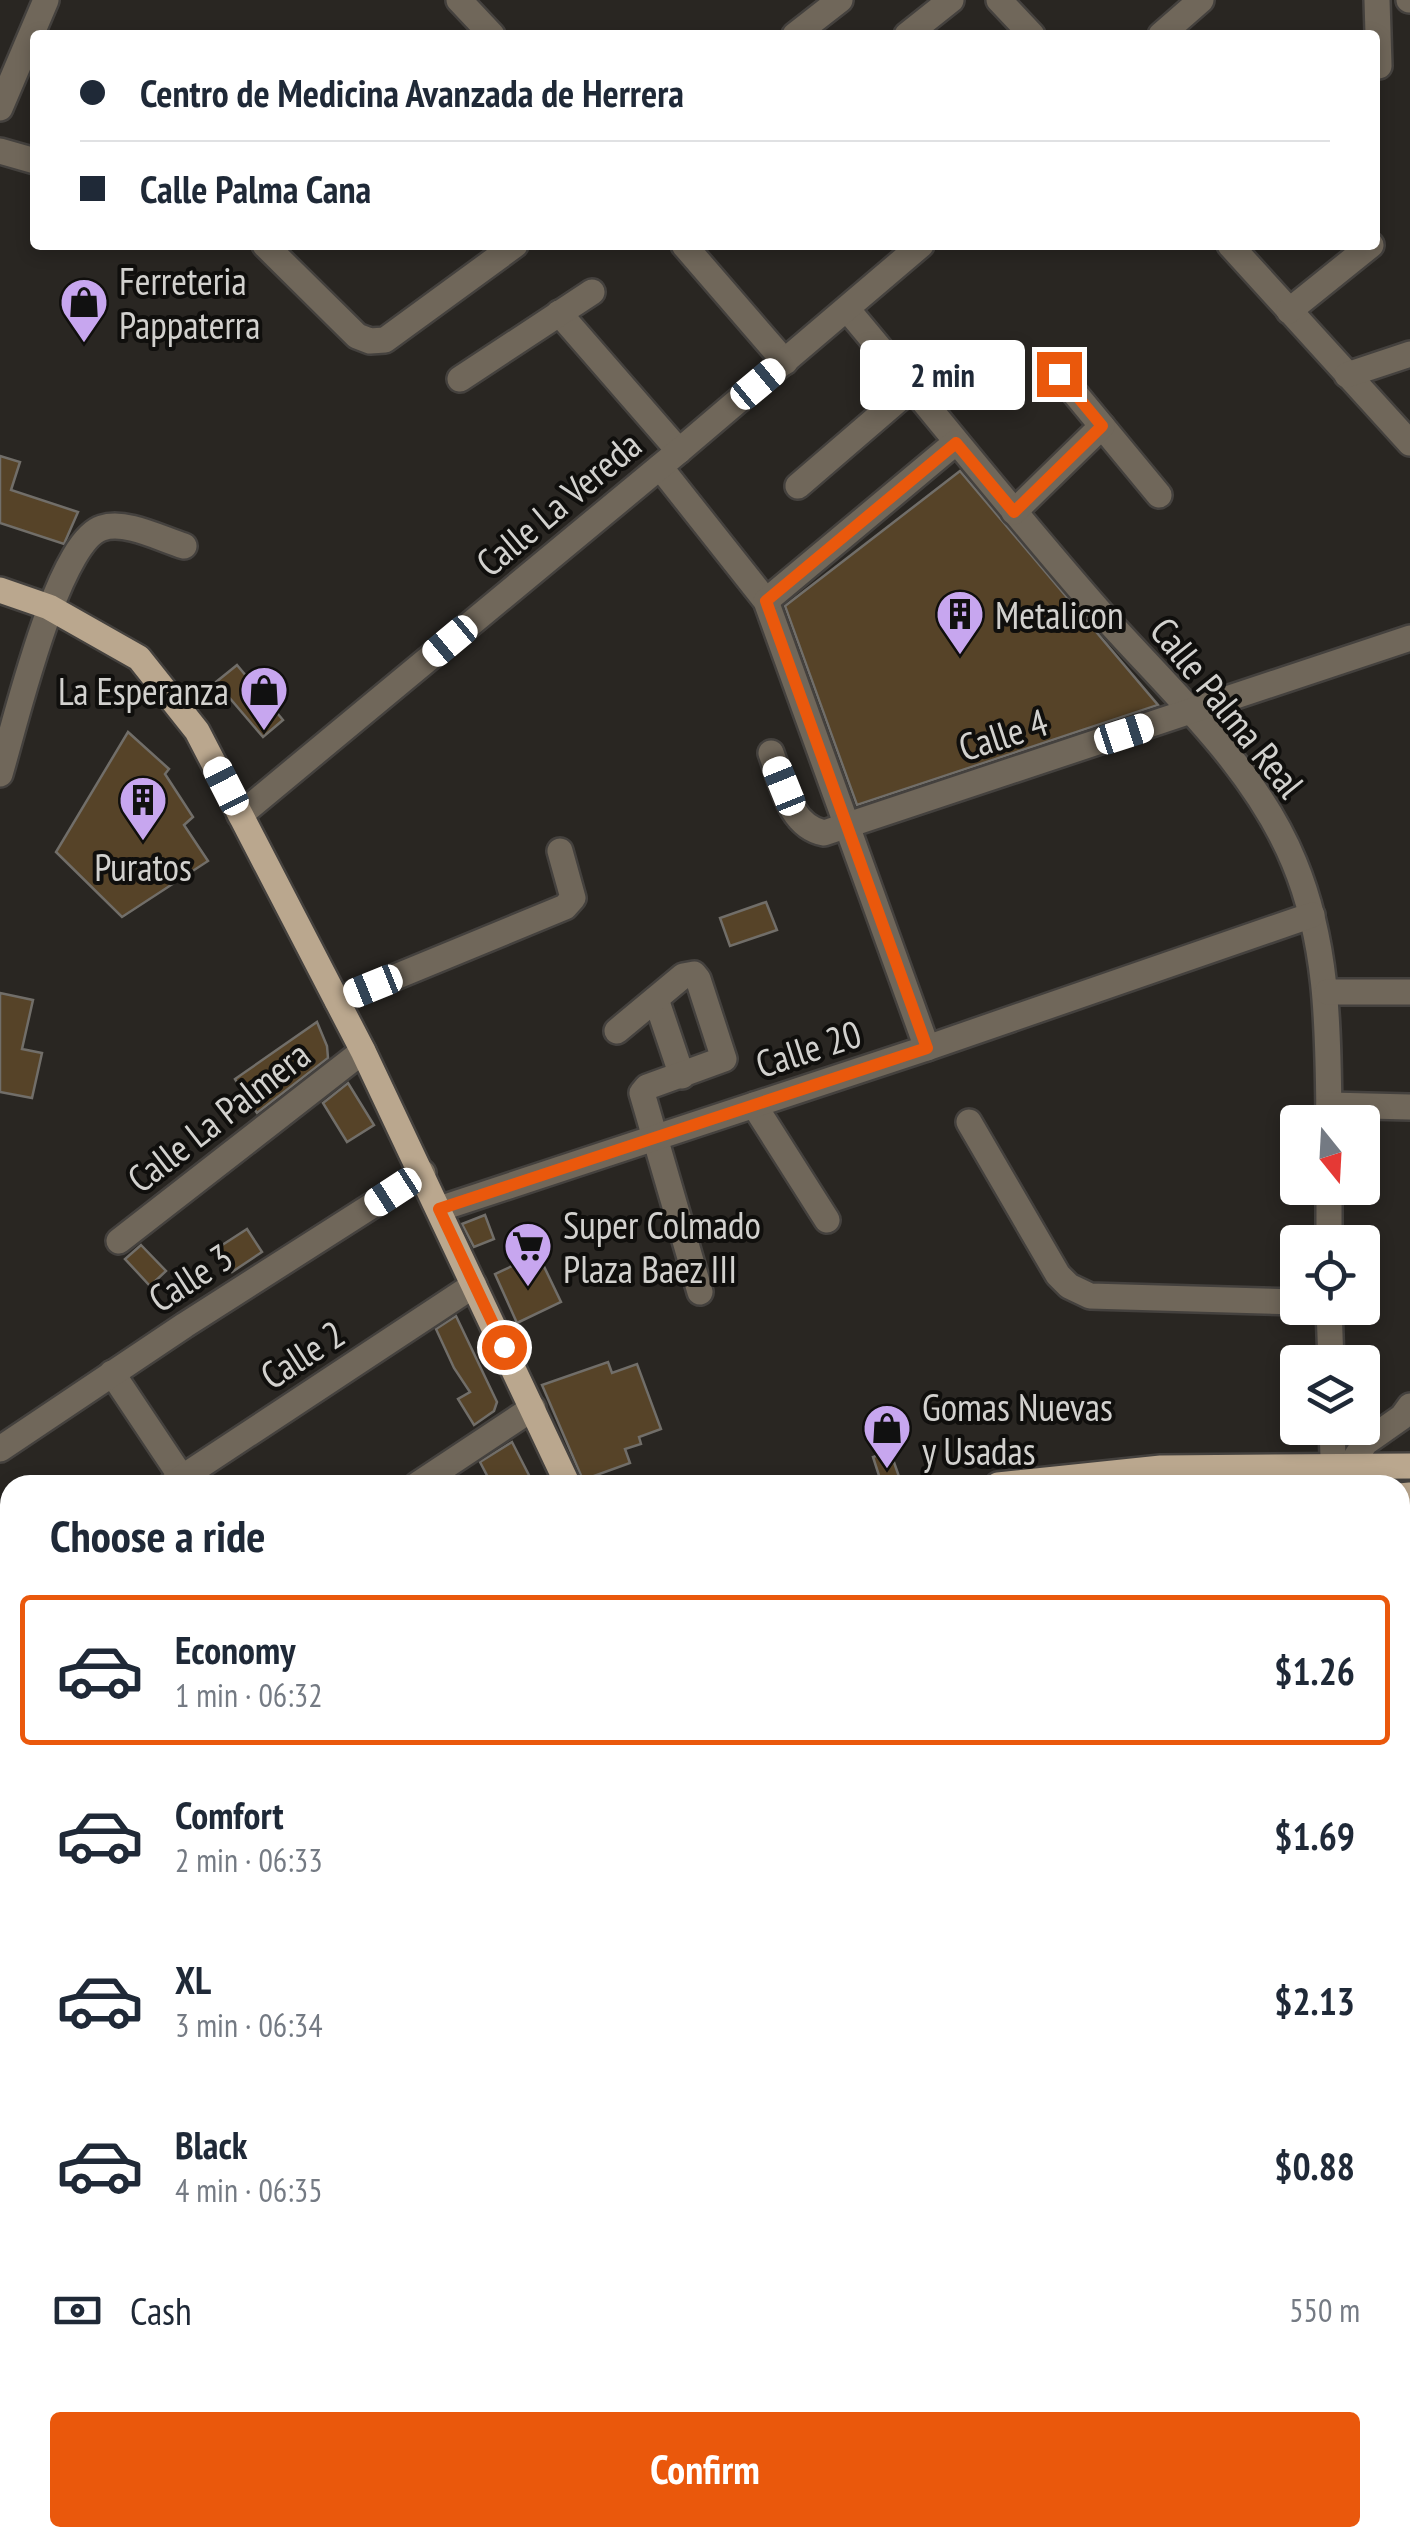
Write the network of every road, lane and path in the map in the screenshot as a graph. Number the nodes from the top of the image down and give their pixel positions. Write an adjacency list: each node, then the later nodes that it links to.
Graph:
1 (46, 0): 8 (street)
2 (840, 0): 10 (street)
3 (951, 0): 11 (street)
4 (999, 0): 12 (street)
5 (1201, 0): 13 (street)
6 (1377, 0): 14 (street)
7 (467, 2): 9 (street)
8 (33, 30)
9 (488, 30)
10 (801, 30)
11 (913, 30)
12 (1027, 30)
13 (1167, 30)
14 (1378, 30)
15 (30, 38): 16 (street)
16 (0, 108)
17 (0, 150): 18 (street)
18 (30, 159)
19 (270, 250): 20 (street)
20 (508, 250)
21 (688, 250): 30 (street)
22 (915, 250): 26 (street, Calle La Vereda)
23 (1237, 250): 27 (street)
24 (1365, 250): 27 (street)
25 (592, 292): 28 (street)
26 (847, 310): 30 (street, Calle La Vereda); 34 (street, Calle Palma Real)
27 (1289, 312): 32 (street)
28 (559, 314): 33 (street); 38 (street)
29 (1410, 354): 32 (street)
30 (785, 362): 38 (street, Calle La Vereda)
31 (1059, 374): 35 (street)
32 (1348, 375): 37 (street)
33 (460, 379)
34 (913, 387): 36 (street, Calle Palma Real); 39 (street)
35 (1102, 426): 40 (street); 41 (street)
36 (956, 443): 41 (street, Calle Palma Real); 44 (street)
37 (1410, 443)
38 (670, 459): 44 (street); 50 (street, Calle La Vereda)
39 (798, 486)
40 (1159, 494)
41 (1014, 512): 47 (street, Calle Palma Real)
42 (184, 546): 45 (street)
43 (0, 590): 45 (main road)
44 (766, 601): 51 (street)
45 (49, 607): 49 (street); 50 (main road)
46 (1410, 638): 47 (street, Calle 4)
47 (1194, 711): 51 (street, Calle 4); 53 (street, Calle Palma Real)
48 (771, 753): 51 (street)
49 (0, 774)
50 (240, 814): 57 (main road)
51 (847, 825): 59 (street)
52 (560, 851): 57 (street)
53 (1312, 915): 54 (street, Calle Palma Real); 59 (street, Calle 20)
54 (1327, 992): 55 (street); 63 (street, Calle Palma Real)
55 (1410, 992)
56 (656, 999): 58 (street); 61 (street); 61 (street)
57 (338, 1001): 60 (main road)
58 (617, 1032)
59 (927, 1048): 62 (street, Calle 20)
60 (363, 1051): 68 (main road); 71 (street, Calle La Palmera)
61 (682, 1076): 67 (street)
62 (754, 1105): 67 (street, Calle 20); 70 (street)
63 (1329, 1105)
64 (1410, 1107): 65 (street)
65 (1380, 1110)
66 (969, 1122): 74 (street)
67 (654, 1138): 69 (street, Calle 20); 73 (street)
68 (423, 1173): 69 (main road); 75 (street, Calle 3)
69 (439, 1209): 72 (main road)
70 (827, 1220)
71 (119, 1241)
72 (474, 1285): 76 (main road); 83 (street, Calle 2)
73 (700, 1292)
74 (1280, 1301)
75 (112, 1374): 79 (street, Calle 3); 82 (street)
76 (534, 1408): 84 (street); 85 (main road)
77 (1407, 1413): 81 (street)
78 (1335, 1445): 81 (street)
79 (0, 1449)
80 (1410, 1466): 81 (main road)
81 (1339, 1474): 86 (main road)
82 (172, 1475)
83 (187, 1475)
84 (432, 1475)
85 (564, 1475)
86 (1094, 1475)

